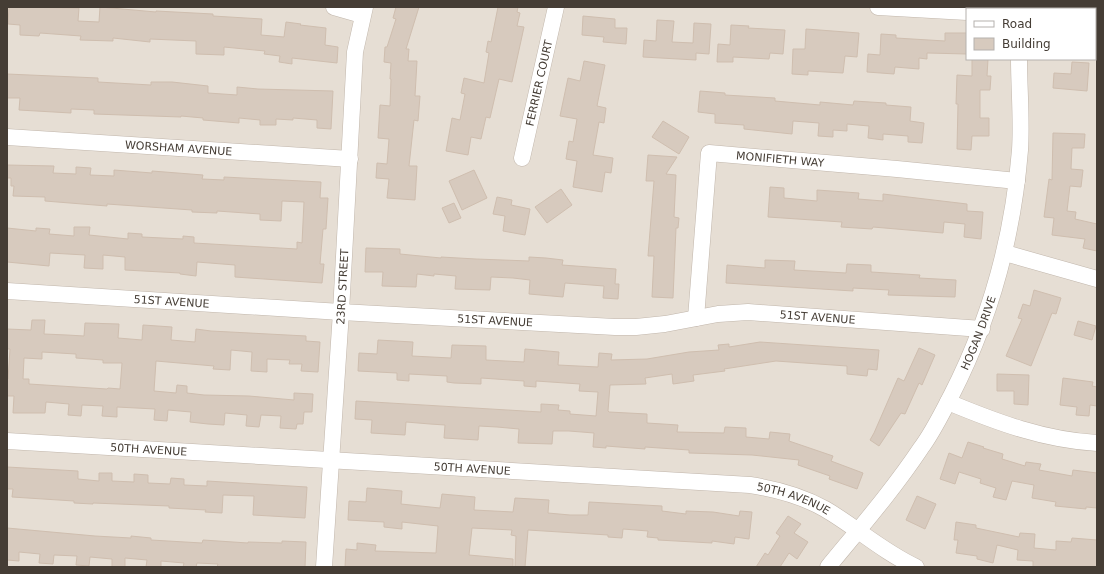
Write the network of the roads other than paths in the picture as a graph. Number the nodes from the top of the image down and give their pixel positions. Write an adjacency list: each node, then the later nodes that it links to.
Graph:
1 (334, 7): 4 (street)
2 (556, 7): 8 (street, FERRIER COURT)
3 (878, 7): 5 (street)
4 (364, 11): 9 (street, 23RD STREET)
5 (966, 12)
6 (1019, 60): 10 (street, HOGAN DRIVE)
7 (7, 137): 9 (street, WORSHAM AVENUE)
8 (522, 158)
9 (350, 159): 14 (street, 23RD STREET)
10 (1017, 182): 11 (street, HOGAN DRIVE); 15 (street, MONIFIETH WAY)
11 (1005, 253): 12 (street); 16 (street, HOGAN DRIVE)
12 (1097, 278)
13 (7, 291): 14 (street, 51ST AVENUE)
14 (341, 312): 15 (street, 51ST AVENUE); 20 (street, 23RD STREET)
15 (696, 318): 16 (street, 51ST AVENUE)
16 (982, 329): 17 (street, HOGAN DRIVE)
17 (948, 402): 19 (street); 21 (street, HOGAN DRIVE)
18 (7, 441): 20 (street, 50TH AVENUE)
19 (1097, 443)
20 (332, 459): 21 (street, 50TH AVENUE); 22 (street, 23RD STREET)
21 (858, 531): 23 (street, HOGAN DRIVE); 24 (street, 50TH AVENUE)
22 (324, 567)
23 (828, 567)
24 (916, 567)

